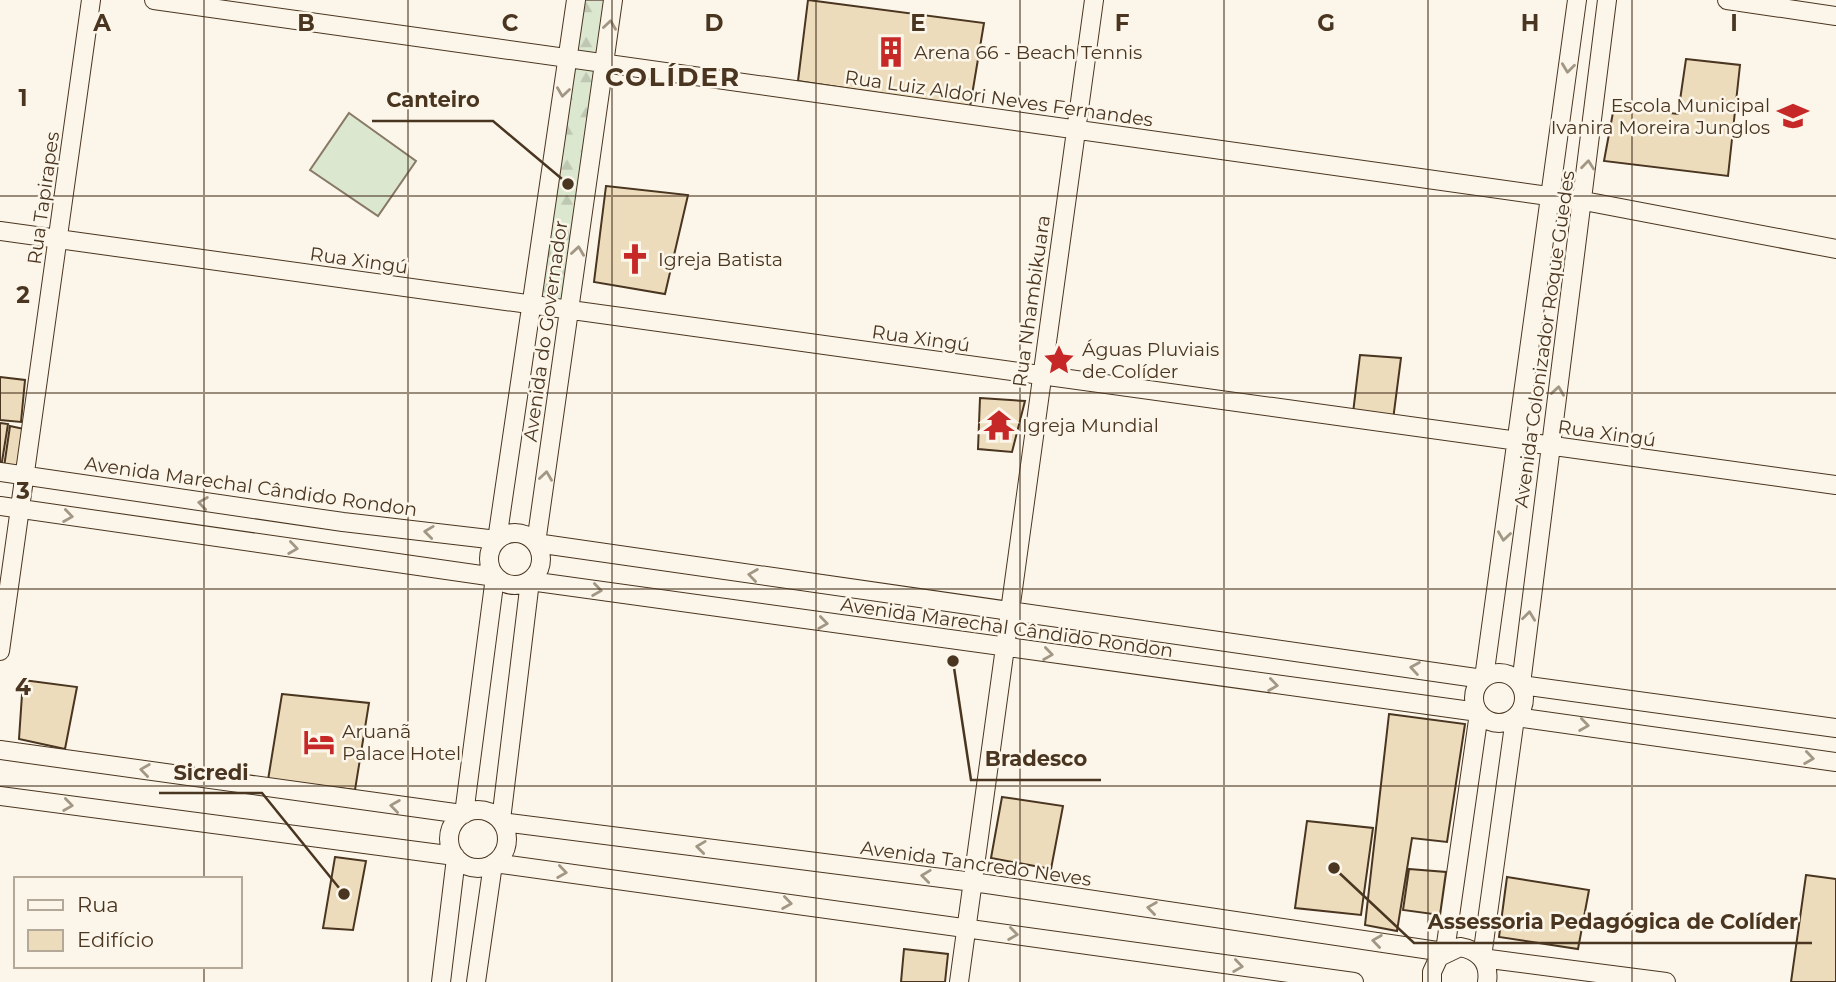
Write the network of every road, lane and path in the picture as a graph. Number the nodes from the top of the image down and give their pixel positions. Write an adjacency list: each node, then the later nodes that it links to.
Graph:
1 (91, 0): 16 (street, Rua Tapirapes)
2 (154, 0): 10 (street, Rua Luiz Aldori Neves Fernandes)
3 (576, 0): 10 (street, Avenida do Governador)
4 (613, 0): 11 (street, Avenida do Governador, one-way to 4)
5 (1094, 0): 12 (street, Rua Nhambikuara)
6 (1577, 0): 13 (street, Avenida Colonizador Roque Guedes, one-way to 13)
7 (1607, 0): 14 (street, Avenida Colonizador Roque Guedes, one-way to 7)
8 (1727, 0): 9 (street)
9 (1836, 16)
10 (567, 58): 11 (street, Rua Luiz Aldori Neves Fernandes); 18 (street, Avenida do Governador, one-way to 18)
11 (604, 63): 12 (street, Rua Luiz Aldori Neves Fernandes); 19 (street, Avenida do Governador, one-way to 11)
12 (1076, 130): 13 (street, Rua Luiz Aldori Neves Fernandes); 20 (street, Rua Nhambikuara)
13 (1552, 196): 14 (street, Rua Luiz Aldori Neves Fernandes); 21 (street, Avenida Colonizador Roque Guedes)
14 (1584, 201): 17 (street, Rua Luiz Aldori Neves Fernandes); 22 (street, Avenida Colonizador Roque Guedes, one-way to 14)
15 (0, 231): 16 (street, Rua Xingú)
16 (59, 239): 18 (street, Rua Xingú); 24 (street, Rua Tapirapes)
17 (1836, 249)
18 (532, 305): 19 (street, Rua Xingú); 28 (street, Avenida do Governador)
19 (570, 310): 20 (street, Rua Xingú); 29 (street, Avenida do Governador, one-way to 19)
20 (1042, 377): 21 (street, Rua Xingú); 32 (street, Rua Nhambikuara)
21 (1517, 442): 22 (street, Rua Xingú); 35 (street, Avenida Colonizador Roque Guedes, one-way to 35)
22 (1550, 447): 25 (street, Rua Xingú); 36 (street, Avenida Colonizador Roque Guedes, one-way to 22)
23 (0, 472): 24 (street, Avenida Marechal Cândido Rondon)
24 (24, 475): 27 (street, Rua Tapirapes); 28 (street, Avenida Marechal Cândido Rondon, one-way to 24)
25 (1836, 485)
26 (0, 506): 27 (street)
27 (19, 509): 30 (street, one-way to 30); 34 (street, Rua Tapirapes)
28 (497, 540): 29 (street); 30 (street)
29 (536, 543): 31 (street); 32 (street, Avenida Marechal Cândido Rondon, one-way to 29)
30 (495, 577): 31 (street); 43 (street)
31 (530, 581): 33 (street, Avenida Marechal Cândido Rondon, one-way to 33); 44 (street)
32 (1010, 611): 33 (street, Rua Nhambikuara); 35 (street, Avenida Marechal Cândido Rondon, one-way to 32)
33 (1004, 649): 37 (street, Avenida Marechal Cândido Rondon, one-way to 37); 47 (street, Rua Nhambikuara)
34 (0, 651)
35 (1483, 678): 36 (street); 37 (street)
36 (1521, 685): 38 (street); 39 (street)
37 (1478, 713): 38 (street); 49 (street)
38 (1516, 718): 41 (street, one-way to 41); 50 (street)
39 (1836, 728)
40 (0, 750): 43 (street, one-way to 40)
41 (1836, 762)
42 (0, 796): 45 (street, one-way to 45)
43 (463, 814): 44 (street); 45 (street)
44 (502, 821): 46 (street); 47 (street, Avenida Tancredo Neves, one-way to 44)
45 (456, 857): 46 (street); 51 (street)
46 (494, 863): 48 (street, one-way to 48); 52 (street)
47 (973, 882): 48 (street, Rua Nhambikuara); 49 (street, Avenida Tancredo Neves, one-way to 47)
48 (966, 928): 53 (street, Rua Nhambikuara); 54 (street, one-way to 54)
49 (1445, 951): 50 (street, Avenida Tancredo Neves); 55 (street)
50 (1482, 958): 56 (street); 57 (street)
51 (441, 982)
52 (476, 982)
53 (959, 982)
54 (1354, 982)
55 (1432, 982)
56 (1487, 982)
57 (1666, 982)

